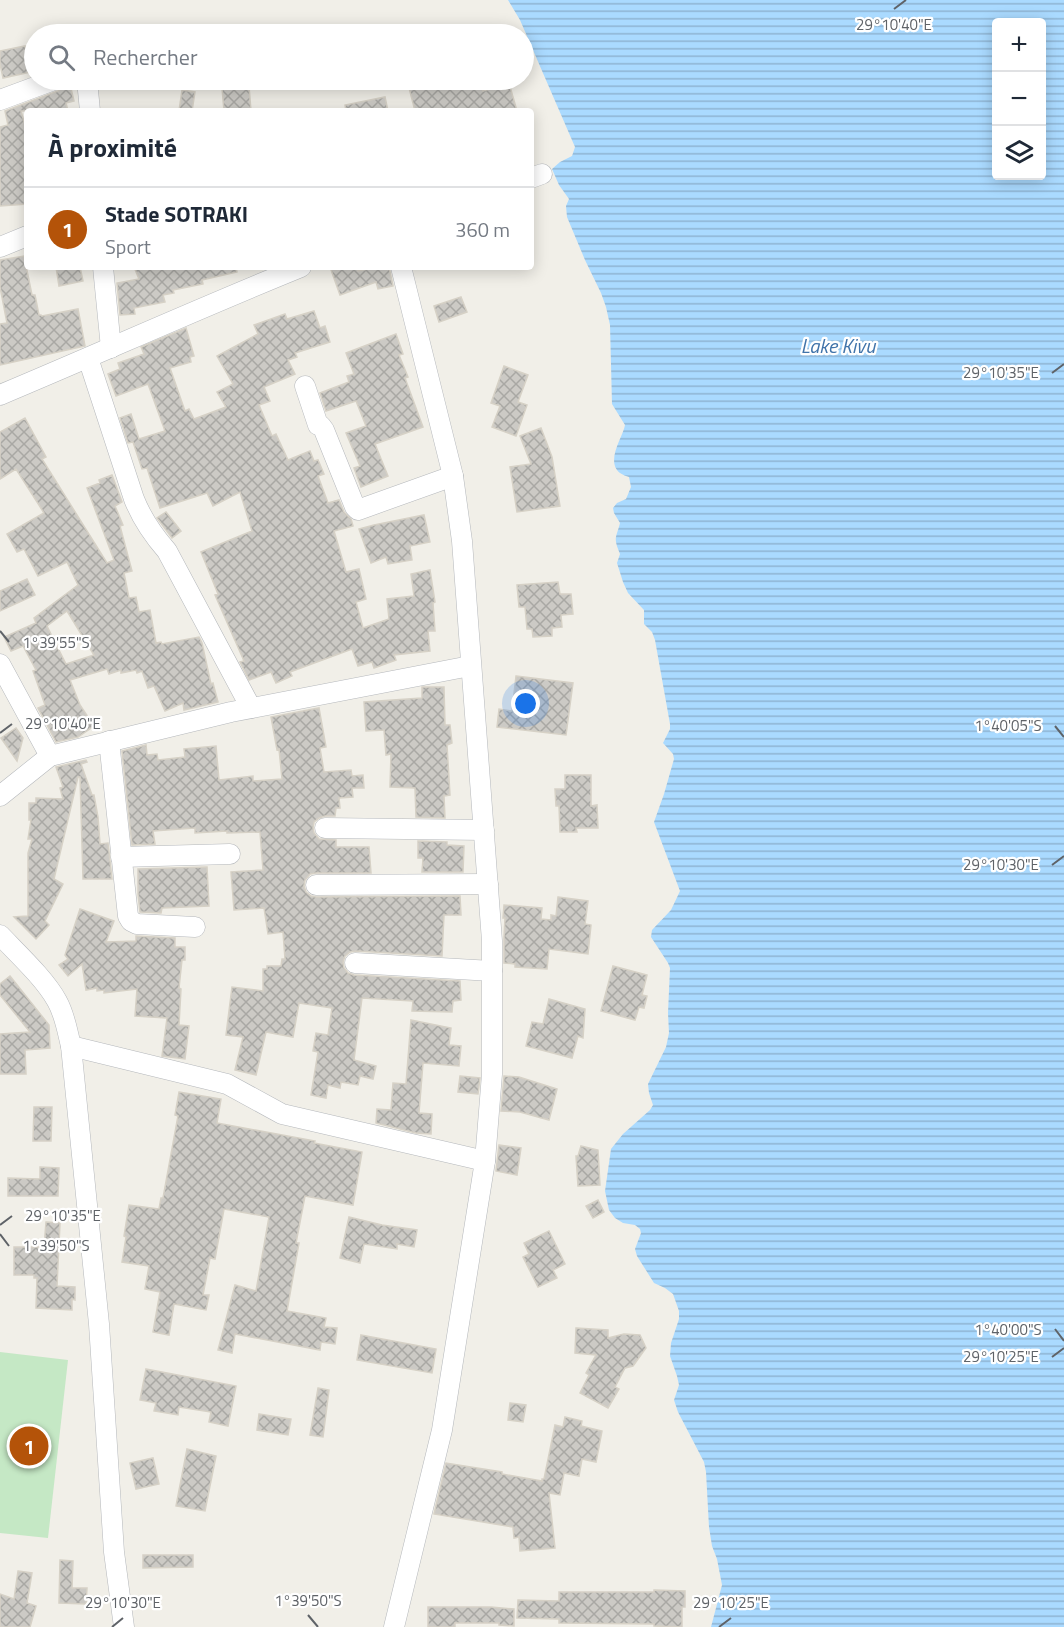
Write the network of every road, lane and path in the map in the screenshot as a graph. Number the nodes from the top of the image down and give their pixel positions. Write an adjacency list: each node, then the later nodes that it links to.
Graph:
1 (27, 90): 3 (street)
2 (88, 90): 4 (street)
3 (0, 100)
4 (90, 108)
5 (24, 237): 6 (street)
6 (0, 247)
7 (103, 270): 10 (street)
8 (294, 270): 10 (street)
9 (401, 270): 14 (street)
10 (111, 348): 11 (street)
11 (88, 358): 13 (street); 17 (street)
12 (305, 386): 14 (street)
13 (0, 395)
14 (453, 476): 16 (street)
15 (0, 664): 19 (street)
16 (470, 666): 17 (street); 22 (street)
17 (251, 708): 18 (street)
18 (109, 741): 19 (street); 24 (street)
19 (50, 756): 20 (street)
20 (0, 796)
21 (325, 828): 22 (street)
22 (484, 830): 25 (street)
23 (230, 854): 24 (street)
24 (121, 857): 27 (street)
25 (488, 884): 26 (street); 30 (street)
26 (316, 885)
27 (195, 927)
28 (0, 936): 31 (street)
29 (355, 963): 30 (street)
30 (492, 971): 32 (street)
31 (70, 1046): 32 (street); 33 (street)
32 (485, 1161): 34 (street)
33 (124, 1627)
34 (394, 1627)

